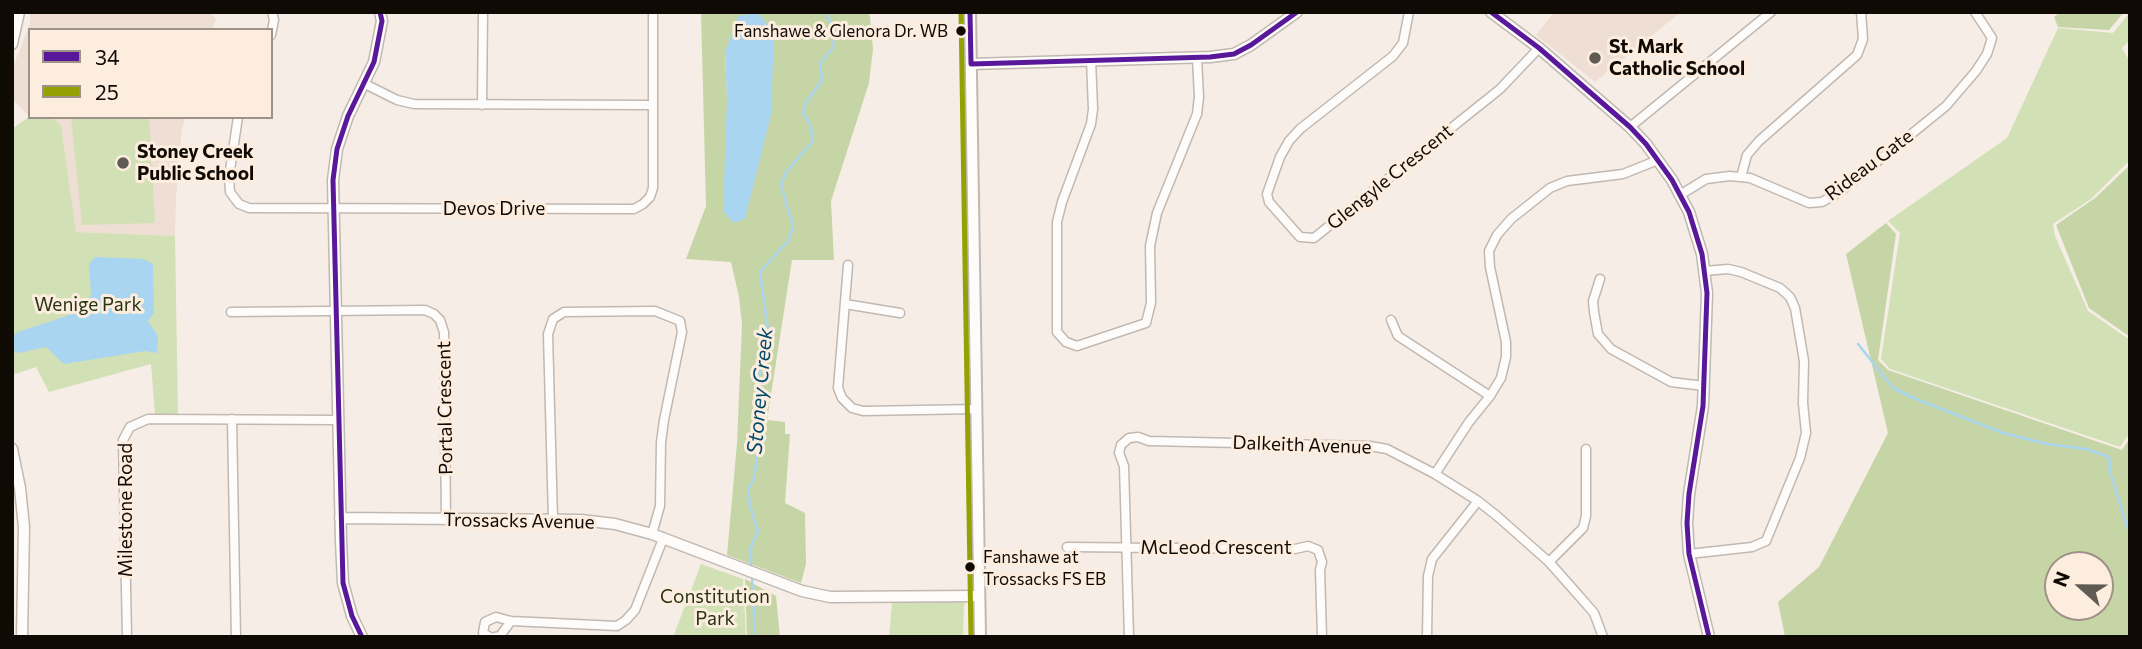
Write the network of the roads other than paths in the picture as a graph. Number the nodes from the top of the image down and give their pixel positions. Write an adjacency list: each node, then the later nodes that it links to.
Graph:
1 (19, 12): 12 (street)
2 (380, 12): 17 (street)
3 (483, 12): 18 (street)
4 (653, 12): 19 (street, Devos Drive)
5 (970, 12): 16 (main road)
6 (1297, 12): 14 (street)
7 (1409, 12): 13 (street, Glengyle Crescent)
8 (1492, 12): 13 (street)
9 (1771, 12): 21 (street)
10 (1861, 12): 23 (street)
11 (1975, 12): 23 (street, Rideau Gate)
12 (12, 44)
13 (1539, 48): 21 (street)
14 (1197, 58): 15 (street); 15 (street)
15 (1091, 60): 16 (street)
16 (971, 64): 36 (main road)
17 (365, 84): 18 (street); 25 (street)
18 (482, 105): 19 (street)
19 (652, 105): 25 (street, Devos Drive)
20 (238, 119): 25 (street, Devos Drive)
21 (1630, 127): 22 (street)
22 (1658, 160): 24 (street); 35 (street)
23 (1741, 177): 24 (street, Rideau Gate)
24 (1680, 195): 27 (street)
25 (333, 208): 30 (street)
26 (848, 265): 29 (street)
27 (1704, 271): 34 (street); 50 (street)
28 (1600, 279): 34 (street)
29 (845, 304): 32 (street); 36 (street)
30 (336, 311): 31 (street); 38 (street); 44 (street, Portal Crescent)
31 (231, 312)
32 (900, 313)
33 (1391, 320): 35 (street)
34 (1704, 386): 50 (street)
35 (1490, 396): 41 (street)
36 (977, 409): 52 (main road)
37 (232, 419): 38 (street, Milestone Road); 55 (street, Milestone Road); 56 (street)
38 (338, 420): 43 (street)
39 (12, 449): 54 (street)
40 (1586, 449): 51 (street)
41 (1435, 474): 42 (street, Dalkeith Avenue); 49 (street, Dalkeith Avenue)
42 (1478, 501): 51 (street, Dalkeith Avenue); 62 (street)
43 (340, 519): 44 (street, Trossacks Avenue); 57 (street)
44 (446, 519): 45 (street, Trossacks Avenue)
45 (553, 520): 46 (street, Trossacks Avenue); 46 (street)
46 (652, 534): 47 (street, Trossacks Avenue)
47 (663, 539): 52 (street, Trossacks Avenue); 53 (street)
48 (1067, 547): 49 (street, McLeod Crescent)
49 (1126, 548): 60 (street, Dalkeith Avenue); 61 (street, McLeod Crescent)
50 (1689, 554): 64 (street)
51 (1549, 562): 63 (street, Dalkeith Avenue)
52 (979, 596): 59 (main road)
53 (511, 621): 58 (street); 58 (street)
54 (22, 637)
55 (127, 637)
56 (236, 637)
57 (362, 637)
58 (493, 637)
59 (980, 637)
60 (1129, 637)
61 (1322, 637)
62 (1427, 637)
63 (1602, 637)
64 (1709, 637)

